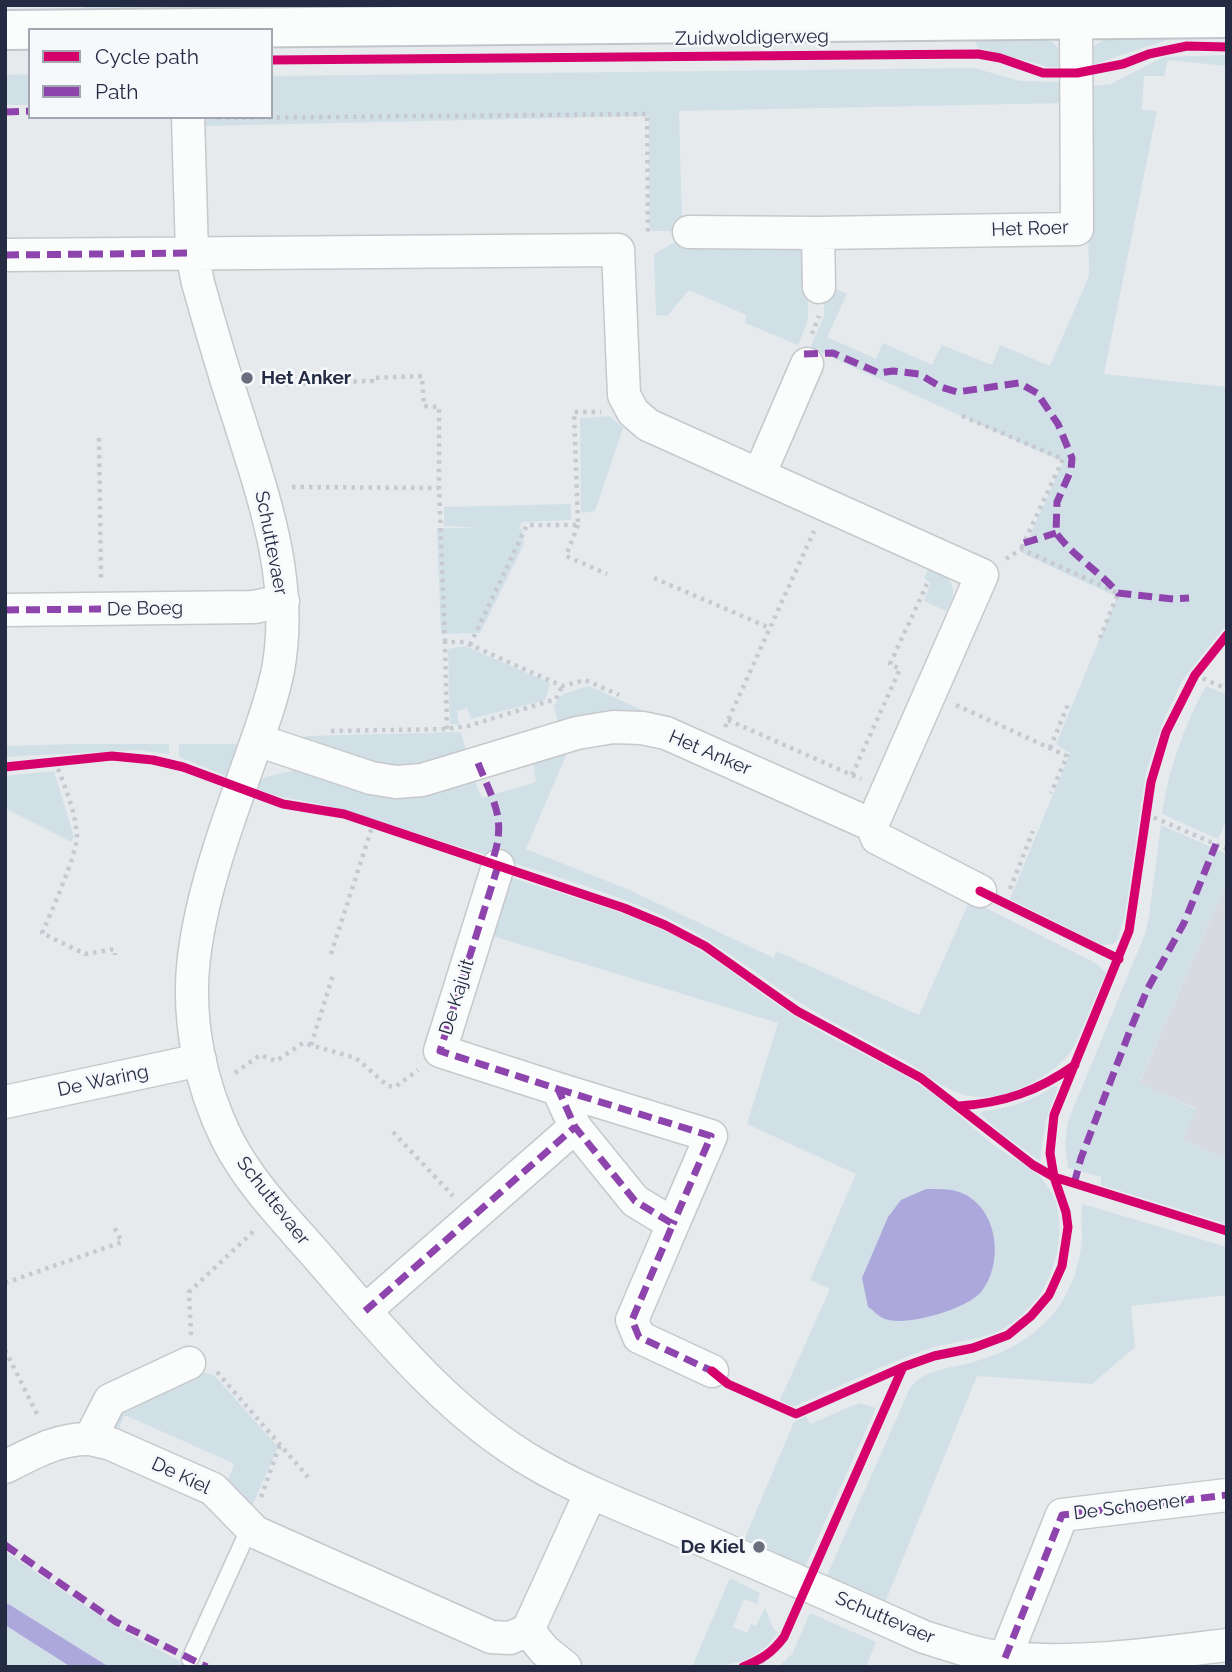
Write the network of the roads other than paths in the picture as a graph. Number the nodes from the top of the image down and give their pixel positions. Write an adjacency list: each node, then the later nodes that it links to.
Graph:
1 (1227, 18): 2 (main road, Zuidwoldigerweg)
2 (1076, 19): 3 (main road, Zuidwoldigerweg); 8 (street, Het Roer)
3 (273, 28)
4 (5, 30): 5 (main road, Zuidwoldigerweg)
5 (28, 30)
6 (188, 119): 9 (street, Schuttevaer)
7 (689, 232): 8 (street, Het Roer)
8 (818, 233): 11 (street)
9 (192, 253): 10 (street); 13 (street); 14 (street, Schuttevaer)
10 (5, 255)
11 (819, 287)
12 (807, 364): 13 (street)
13 (760, 473): 17 (street)
14 (283, 601): 15 (street, De Boeg); 16 (street, Schuttevaer)
15 (5, 610)
16 (266, 743): 17 (street, Het Anker); 20 (street, Schuttevaer)
17 (872, 825): 19 (street, Het Anker)
18 (498, 866): 21 (street, De Kajuit)
19 (992, 897)
20 (200, 1060): 22 (street, De Waring); 25 (street, Schuttevaer)
21 (558, 1089): 23 (street); 24 (street, De Kajuit)
22 (5, 1102)
23 (575, 1127): 24 (street); 25 (street)
24 (673, 1224): 27 (street, De Kajuit)
25 (365, 1311): 30 (street, Schuttevaer)
26 (197, 1357): 28 (street)
27 (712, 1371)
28 (90, 1438): 29 (street, De Kiel); 32 (street, De Kiel)
29 (5, 1467)
30 (591, 1492): 33 (street); 35 (street, Schuttevaer)
31 (1227, 1495): 35 (street, De Schoener)
32 (250, 1527): 33 (street, De Kiel); 36 (lane)
33 (529, 1645): 38 (street)
34 (1227, 1645): 37 (street, Schuttevaer)
35 (1005, 1658): 37 (street, Schuttevaer)
36 (190, 1659)
37 (1126, 1662)
38 (565, 1667)

